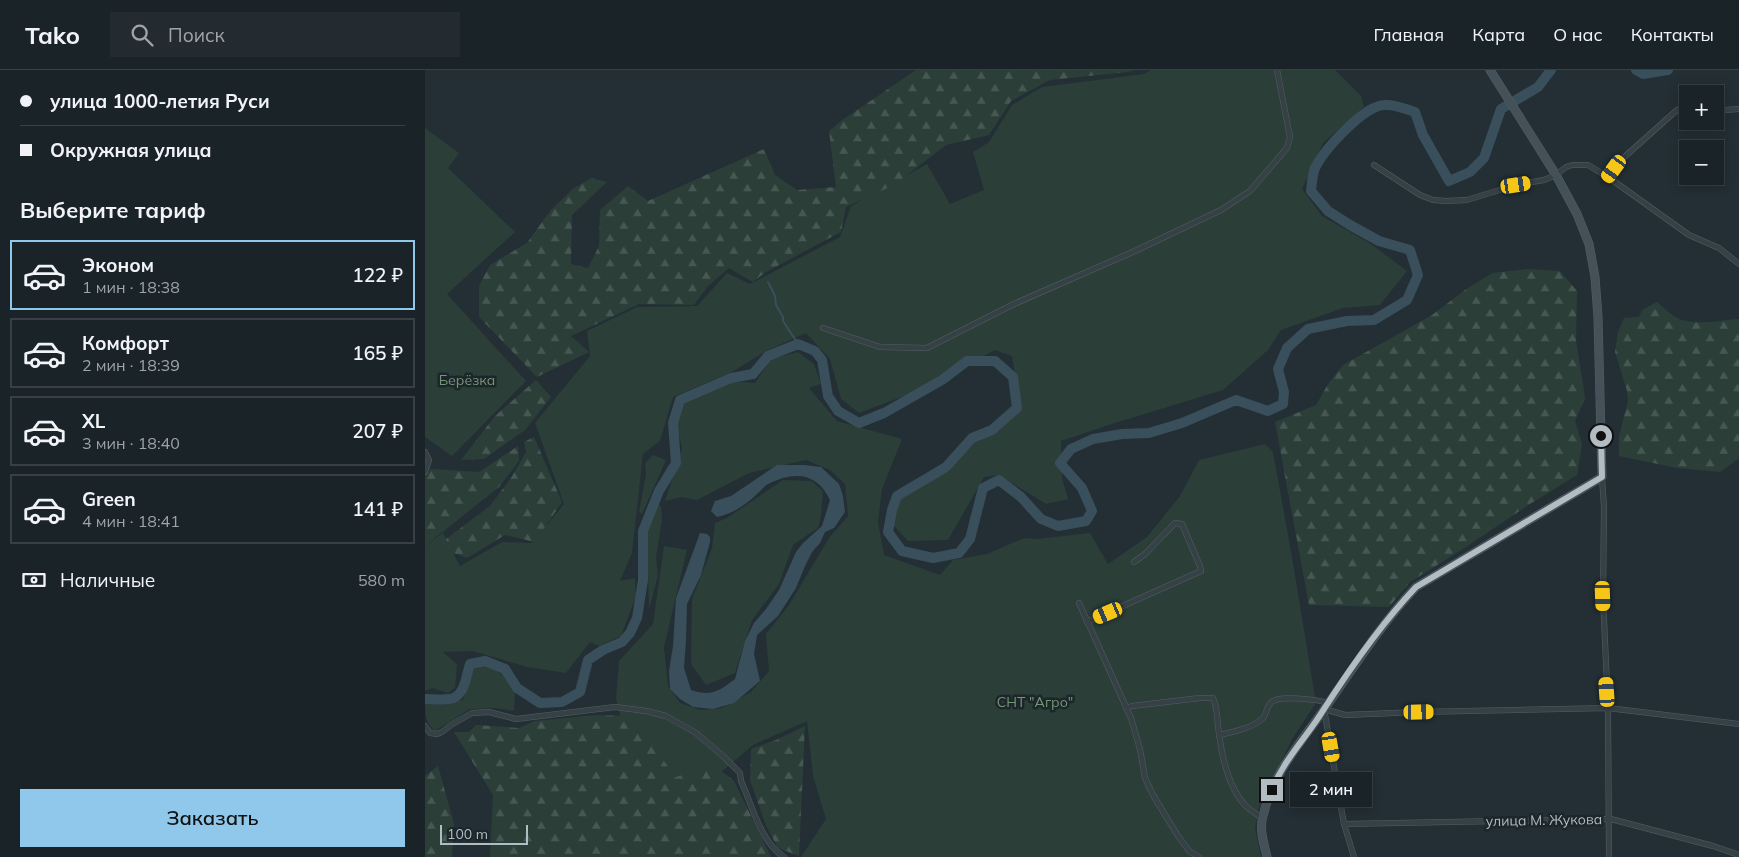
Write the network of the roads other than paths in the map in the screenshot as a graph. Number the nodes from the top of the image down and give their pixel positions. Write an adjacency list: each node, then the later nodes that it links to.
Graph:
1 (1277, 70): 10 (street)
2 (1490, 70): 7 (street)
3 (1739, 108): 5 (street)
4 (1679, 109): 8 (street)
5 (1724, 110)
6 (1374, 165): 7 (street)
7 (1556, 175): 8 (street); 13 (street)
8 (1608, 177): 9 (street)
9 (1739, 264)
10 (823, 328)
11 (425, 452): 12 (street)
12 (425, 472)
13 (1602, 477): 17 (street); 19 (street)
14 (1134, 562): 16 (street)
15 (1079, 603): 16 (street)
16 (1087, 622): 18 (street)
17 (1326, 706): 19 (street); 22 (street); 23 (street); 25 (street)
18 (1126, 708): 22 (street); 26 (street)
19 (1608, 708): 20 (street); 24 (street)
20 (1739, 724)
21 (425, 726): 28 (street)
22 (1219, 735): 23 (street)
23 (1262, 818): 30 (street)
24 (1608, 819): 25 (street, улица М. Жукова); 27 (street, улица М. Жукова); 32 (street)
25 (1344, 824): 31 (street)
26 (1189, 854): 29 (street)
27 (1739, 855)
28 (783, 857)
29 (1199, 857)
30 (1267, 857)
31 (1354, 857)
32 (1609, 857)

